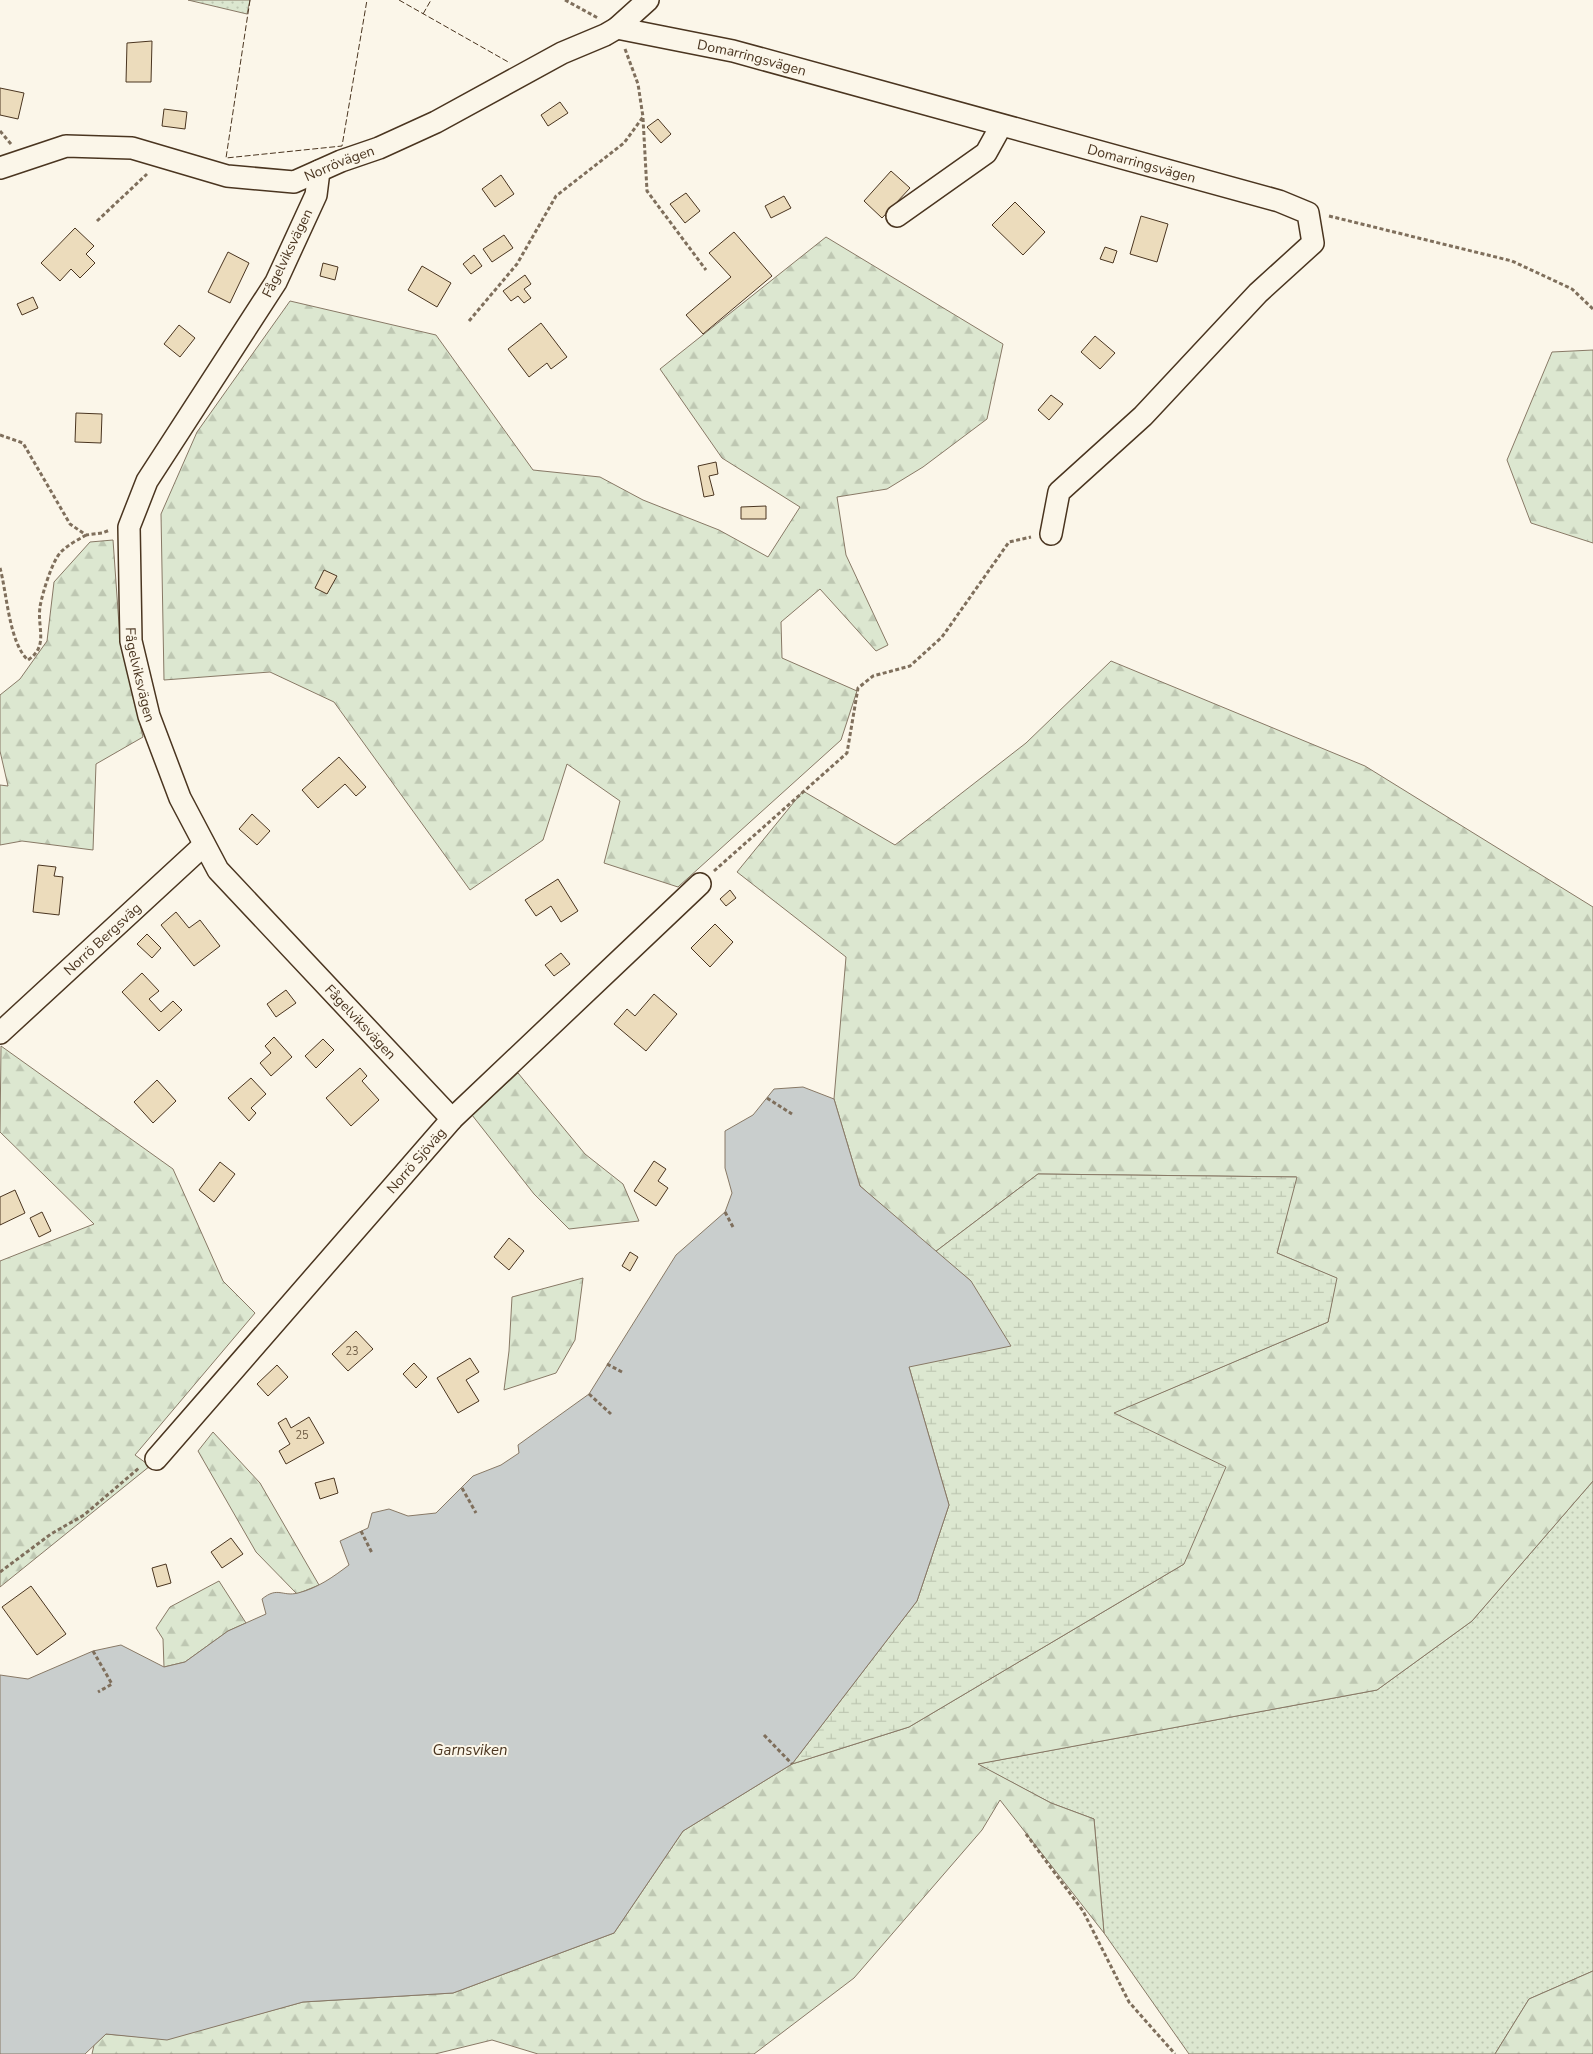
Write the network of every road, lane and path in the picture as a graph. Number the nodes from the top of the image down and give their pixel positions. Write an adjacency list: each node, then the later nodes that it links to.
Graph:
1 (565, 0): 3 (path)
2 (648, 0): 3 (street, Norrövägen)
3 (617, 28): 4 (path); 5 (street, Domarringsvägen); 8 (street, Norrövägen)
4 (643, 116): 12 (path); 14 (path)
5 (1001, 126): 9 (street, Domarringsvägen); 10 (street)
6 (156, 155): 7 (street, Norrövägen); 8 (street, Norrövägen); 11 (path)
7 (0, 168)
8 (319, 172): 16 (street, Fågelviksvägen)
9 (1308, 213): 13 (path); 17 (street)
10 (896, 216)
11 (97, 221)
12 (706, 270)
13 (1593, 309)
14 (469, 321)
15 (0, 435): 18 (path)
16 (132, 520): 18 (path); 20 (street, Fågelviksvägen)
17 (1051, 534): 21 (path)
18 (86, 535): 19 (path)
19 (0, 568)
20 (204, 845): 22 (street, Norrö Bergsväg); 25 (street, Fågelviksvägen)
21 (700, 884): 25 (street, Norrö Sjöväg)
22 (0, 1033)
23 (767, 1098): 24 (path)
24 (792, 1114)
25 (452, 1119): 32 (street, Norrö Sjöväg)
26 (725, 1212): 27 (path)
27 (733, 1227)
28 (607, 1364): 29 (path)
29 (622, 1372)
30 (589, 1394): 31 (path)
31 (611, 1414)
32 (156, 1459): 37 (path)
33 (462, 1488): 34 (path)
34 (476, 1514)
35 (361, 1531): 36 (path)
36 (372, 1553)
37 (0, 1572)
38 (93, 1651): 39 (path)
39 (98, 1692)
40 (764, 1735): 41 (path)
41 (792, 1764)
42 (1026, 1834): 43 (path)
43 (1176, 2054)

